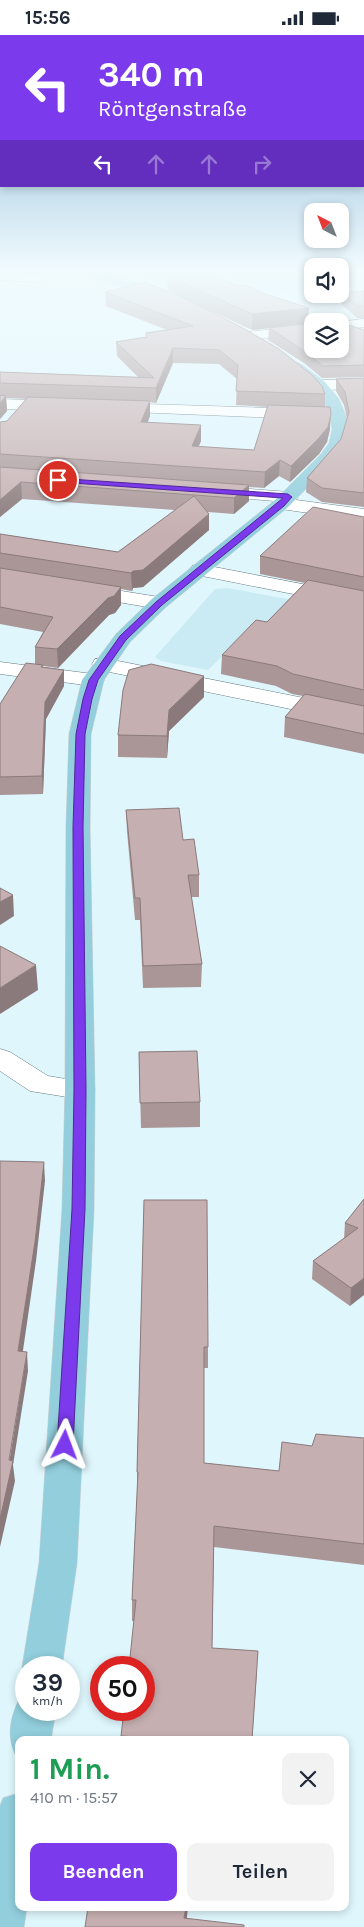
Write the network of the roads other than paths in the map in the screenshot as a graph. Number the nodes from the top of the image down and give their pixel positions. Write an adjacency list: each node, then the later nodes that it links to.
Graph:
1 (285, 359): 3 (main road)
2 (364, 384): 3 (street)
3 (319, 385): 8 (main road)
4 (0, 403): 5 (street)
5 (25, 405): 6 (street); 9 (street)
6 (73, 406)
7 (101, 407): 8 (street)
8 (338, 416): 11 (main road)
9 (12, 418)
10 (199, 490): 11 (street)
11 (285, 501): 12 (street); 13 (main road)
12 (364, 515)
13 (199, 571): 15 (street); 16 (main road)
14 (65, 588): 16 (street)
15 (364, 602)
16 (159, 603): 18 (main road)
17 (0, 668): 18 (street)
18 (98, 672): 19 (street); 21 (main road)
19 (364, 717)
20 (0, 1058): 21 (street)
21 (80, 1090): 22 (main road)
22 (44, 1656)
23 (33, 1721): 24 (main road)
24 (31, 1736)
25 (15, 1838): 26 (main road)
26 (1, 1927)

